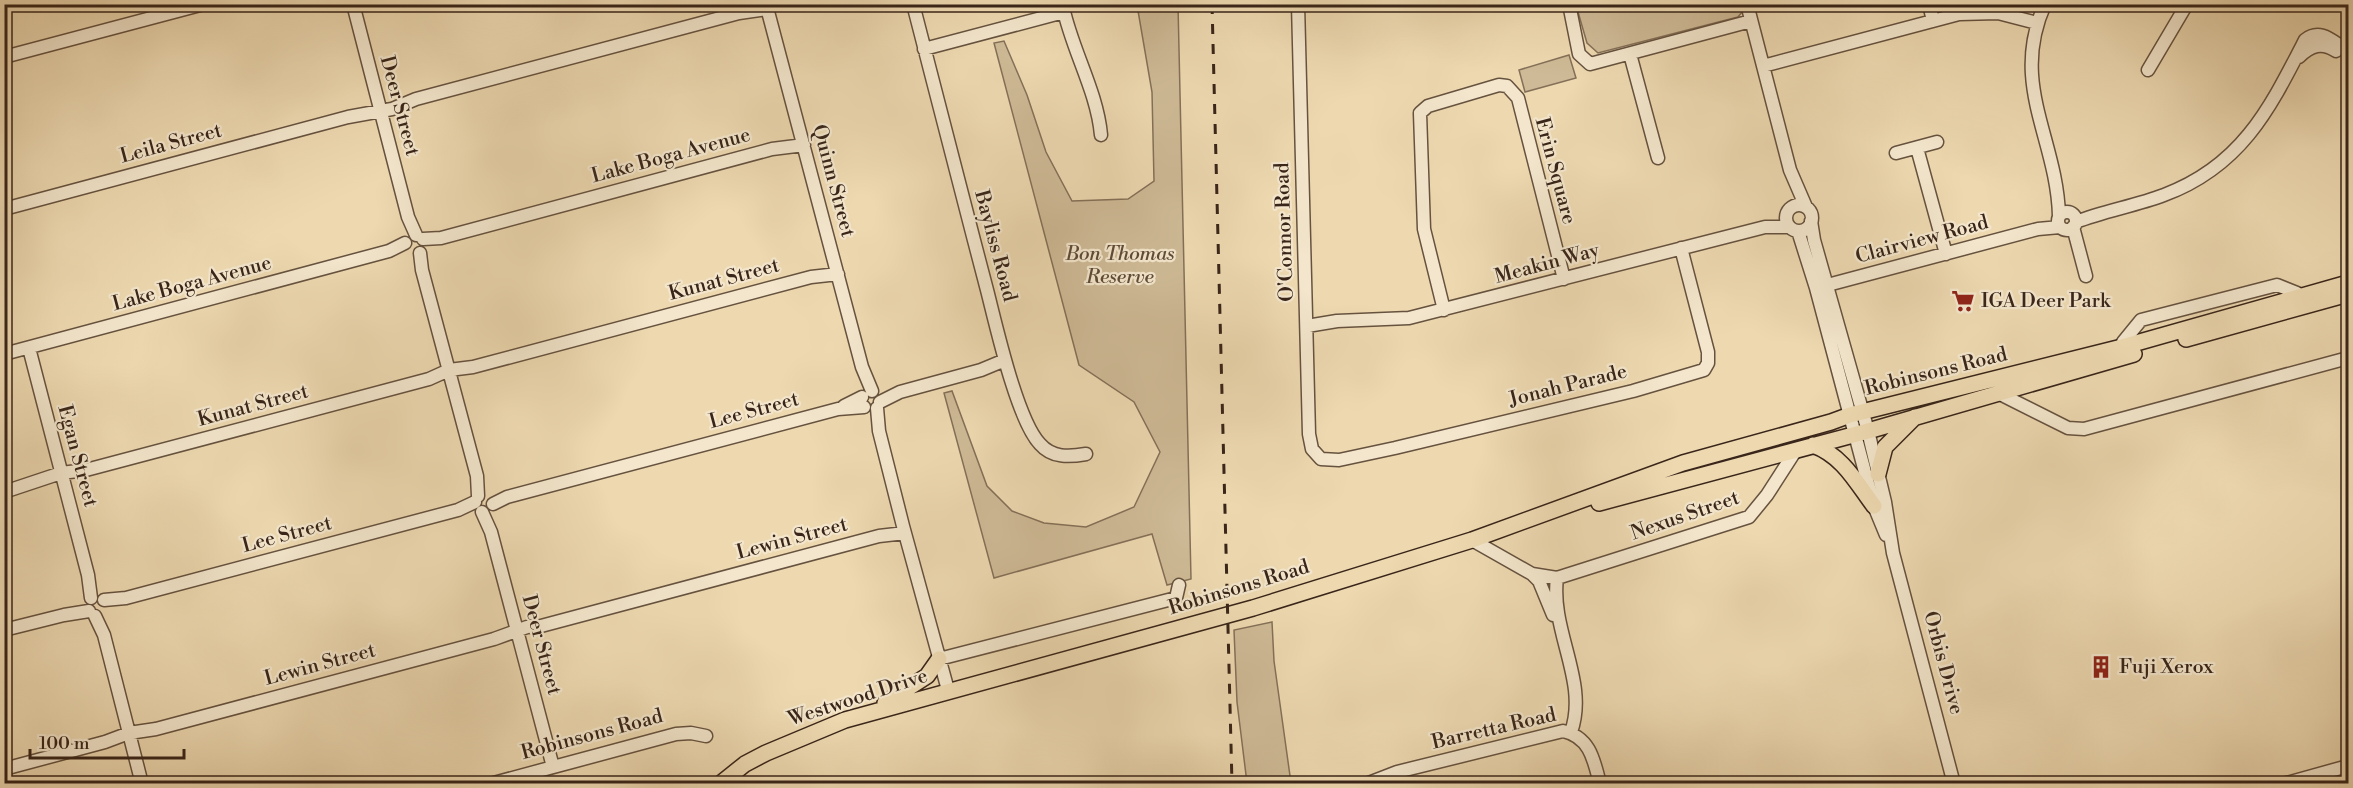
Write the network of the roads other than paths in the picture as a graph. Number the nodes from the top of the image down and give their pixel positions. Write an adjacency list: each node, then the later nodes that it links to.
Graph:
1 (204, 4): 19 (street)
2 (353, 4): 23 (street, Deer Street)
3 (913, 4): 16 (street, Bayliss Road)
4 (1298, 4): 49 (street, O'Connor Road)
5 (1569, 4): 18 (street)
6 (1747, 4): 12 (street)
7 (1929, 4): 13 (street)
8 (2045, 4): 14 (street)
9 (2187, 4): 22 (street)
10 (764, 6): 23 (street, Leila Street); 25 (street, Quinn Street)
11 (1063, 8): 16 (street); 24 (street)
12 (1751, 21): 18 (street); 21 (street)
13 (1933, 21): 14 (street); 21 (street)
14 (2037, 22): 35 (street)
15 (2315, 40): 17 (street); 20 (street); 35 (street, Clairview Road)
16 (924, 49): 54 (street, Bayliss Road)
17 (2349, 51)
18 (1630, 54): 29 (street)
19 (4, 57)
20 (2349, 58)
21 (1763, 66): 30 (street)
22 (2148, 70)
23 (380, 108): 32 (street, Leila Street); 38 (street, Deer Street)
24 (1101, 135)
25 (803, 141): 38 (street, Lake Boga Avenue); 41 (street, Quinn Street)
26 (1937, 142): 27 (street)
27 (1917, 148): 28 (street); 40 (street)
28 (1896, 153)
29 (1658, 158)
30 (1790, 170): 31 (street); 33 (street)
31 (1806, 207): 33 (street); 34 (street)
32 (4, 209)
33 (1788, 210): 36 (street, Meakin Way); 37 (street)
34 (1811, 221): 37 (street); 45 (street)
35 (2067, 221): 40 (street, Clairview Road); 42 (street)
36 (1764, 227): 37 (street, Meakin Way); 39 (street, Meakin Way)
37 (1794, 229): 45 (street)
38 (415, 244): 50 (street, Lake Boga Avenue); 55 (street, Deer Street)
39 (1681, 248): 43 (street, Meakin Way); 64 (street, Jonah Parade)
40 (1946, 254): 45 (street, Clairview Road)
41 (836, 270): 55 (street, Kunat Street); 57 (street, Quinn Street)
42 (2086, 276)
43 (1564, 279): 48 (street, Meakin Way); 48 (street, Erin Square)
44 (2349, 283): 47 (main road, Robinsons Road)
45 (1822, 286): 58 (street)
46 (2349, 294): 47 (main road, Robinsons Road)
47 (2304, 301): 51 (main road, Robinsons Road)
48 (1444, 310): 49 (street, Meakin Way)
49 (1306, 321): 64 (street, O'Connor Road)
50 (29, 348): 52 (street, Lake Boga Avenue); 66 (street, Egan Street)
51 (2123, 352): 56 (main road, Robinsons Road); 58 (main road, Robinsons Road)
52 (4, 354)
53 (2349, 358): 56 (street)
54 (1006, 364): 57 (street, Lee Street); 63 (street, Bayliss Road)
55 (450, 374): 66 (street, Kunat Street); 68 (street, Deer Street)
56 (1998, 393): 59 (main road, Robinsons Road)
57 (871, 400): 68 (street, Lee Street); 71 (street, Quinn Street)
58 (1856, 413): 60 (street); 70 (main road, Robinsons Road)
59 (1915, 417): 60 (main road, Robinsons Road); 65 (main road)
60 (1861, 432): 61 (main road, Robinsons Road); 65 (street, Orbis Drive); 69 (street, Orbis Drive)
61 (1813, 445): 62 (main road, Robinsons Road); 69 (main road)
62 (1796, 450): 70 (main road, Robinsons Road); 75 (street, Nexus Street)
63 (1086, 454)
64 (1318, 457)
65 (1878, 474): 73 (street, Orbis Drive)
66 (62, 477): 67 (street, Kunat Street); 77 (street, Egan Street)
67 (4, 492)
68 (484, 503): 77 (street, Lee Street); 80 (street, Deer Street)
69 (1874, 506): 73 (street, Orbis Drive)
70 (1538, 518): 72 (main road, Robinsons Road)
71 (904, 529): 80 (street, Lewin Street); 81 (street, Quinn Street)
72 (1472, 540): 74 (street, Nexus Street); 82 (main road, Robinsons Road)
73 (1893, 553): 95 (street, Orbis Drive)
74 (1532, 574): 75 (street, Nexus Street); 78 (street, Nexus Street)
75 (1557, 578): 78 (street, Nexus Street)
76 (1179, 585): 81 (street, Robinsons Road)
77 (97, 606): 79 (street, Lee Street); 85 (street, Egan Street)
78 (1559, 627): 84 (street, Nexus Street)
79 (4, 630)
80 (517, 633): 85 (street, Lewin Street); 88 (street, Deer Street)
81 (939, 659): 82 (street, Quinn Street); 83 (main road)
82 (948, 690): 83 (main road, Westwood Drive)
83 (855, 717): 92 (main road, Westwood Drive)
84 (1571, 732): 93 (street, Barretta Road); 94 (street, Barretta Road)
85 (130, 736): 89 (street, Lewin Street); 90 (street, Egan Street)
86 (706, 736): 88 (street, Robinsons Road)
87 (2349, 766): 96 (street)
88 (553, 767): 91 (street, Robinsons Road)
89 (4, 769)
90 (142, 783)
91 (490, 783)
92 (720, 783)
93 (1366, 783)
94 (1600, 783)
95 (1954, 783)
96 (2283, 783)

